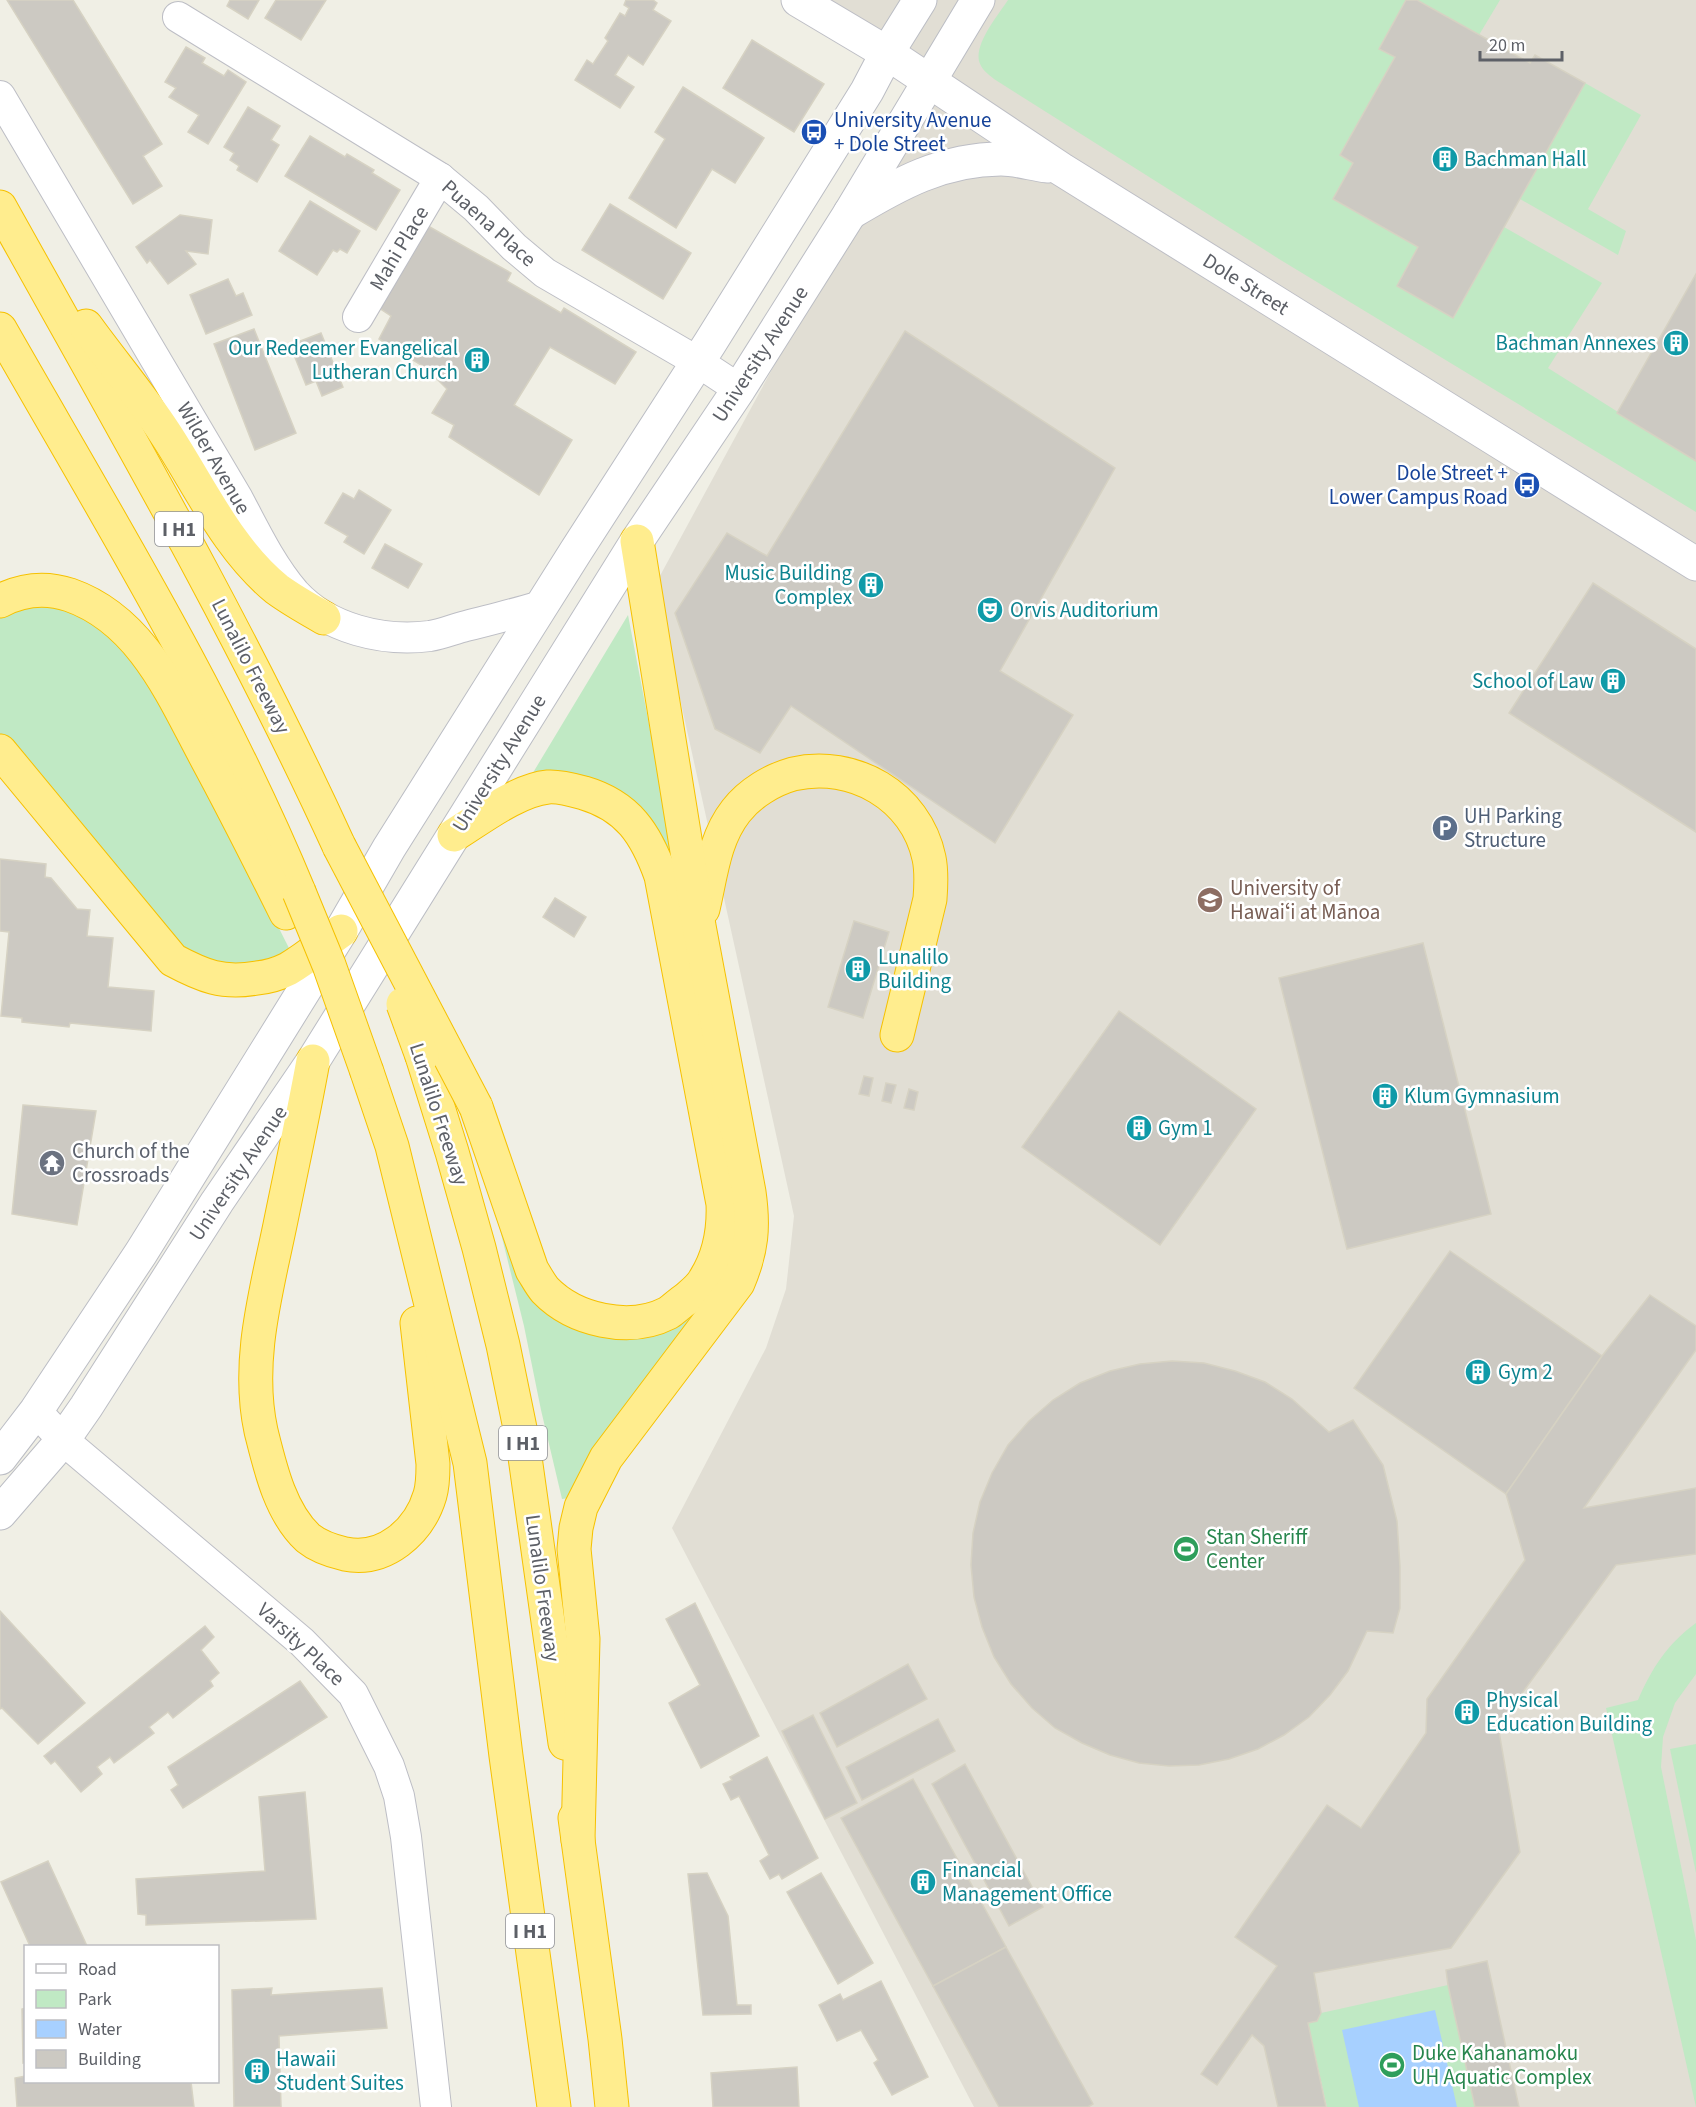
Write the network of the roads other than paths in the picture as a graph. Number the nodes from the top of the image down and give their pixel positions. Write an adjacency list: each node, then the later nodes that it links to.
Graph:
1 (798, 0): 5 (main road, Dole Street)
2 (920, 0): 5 (main road, University Avenue)
3 (978, 0): 6 (main road, University Avenue)
4 (178, 17): 9 (street, Puaena Place)
5 (887, 53): 6 (main road, Dole Street); 14 (main road, University Avenue)
6 (928, 81): 8 (main road, Dole Street); 11 (main road, University Avenue)
7 (0, 96): 20 (street, Wilder Avenue)
8 (1061, 169): 11 (main road); 17 (main road, Dole Street)
9 (440, 178): 12 (street, Mahi Place); 14 (street, Puaena Place)
10 (3, 213): 20 (highway); 23 (highway, Lunalilo Freeway / I H1)
11 (850, 213): 15 (main road, University Avenue)
12 (358, 317)
13 (0, 329): 24 (highway, I H1)
14 (698, 362): 15 (street, Puaena Place); 19 (main road, University Avenue)
15 (739, 388): 16 (main road, University Avenue)
16 (637, 541): 22 (main road, University Avenue); 25 (highway)
17 (1696, 564)
18 (0, 601): 24 (highway)
19 (542, 606): 20 (street, Wilder Avenue); 26 (main road, University Avenue)
20 (324, 618)
21 (0, 751): 26 (highway)
22 (454, 835): 23 (highway, bridge); 28 (main road, University Avenue)
23 (339, 846): 34 (highway, Lunalilo Freeway / I H1, bridge)
24 (293, 903): 29 (highway, I H1, bridge)
25 (699, 926): 27 (highway); 34 (highway)
26 (341, 931): 30 (main road, University Avenue)
27 (897, 1035)
28 (313, 1061): 29 (highway); 31 (main road, University Avenue)
29 (392, 1146): 36 (highway, I H1)
30 (36, 1411): 31 (street, Varsity Place); 32 (main road, University Avenue)
31 (63, 1440): 33 (main road, University Avenue); 35 (street, Varsity Place)
32 (0, 1458)
33 (0, 1513)
34 (578, 1840): 37 (highway, Lunalilo Freeway / I H1)
35 (436, 2107)
36 (554, 2107)
37 (612, 2107)

